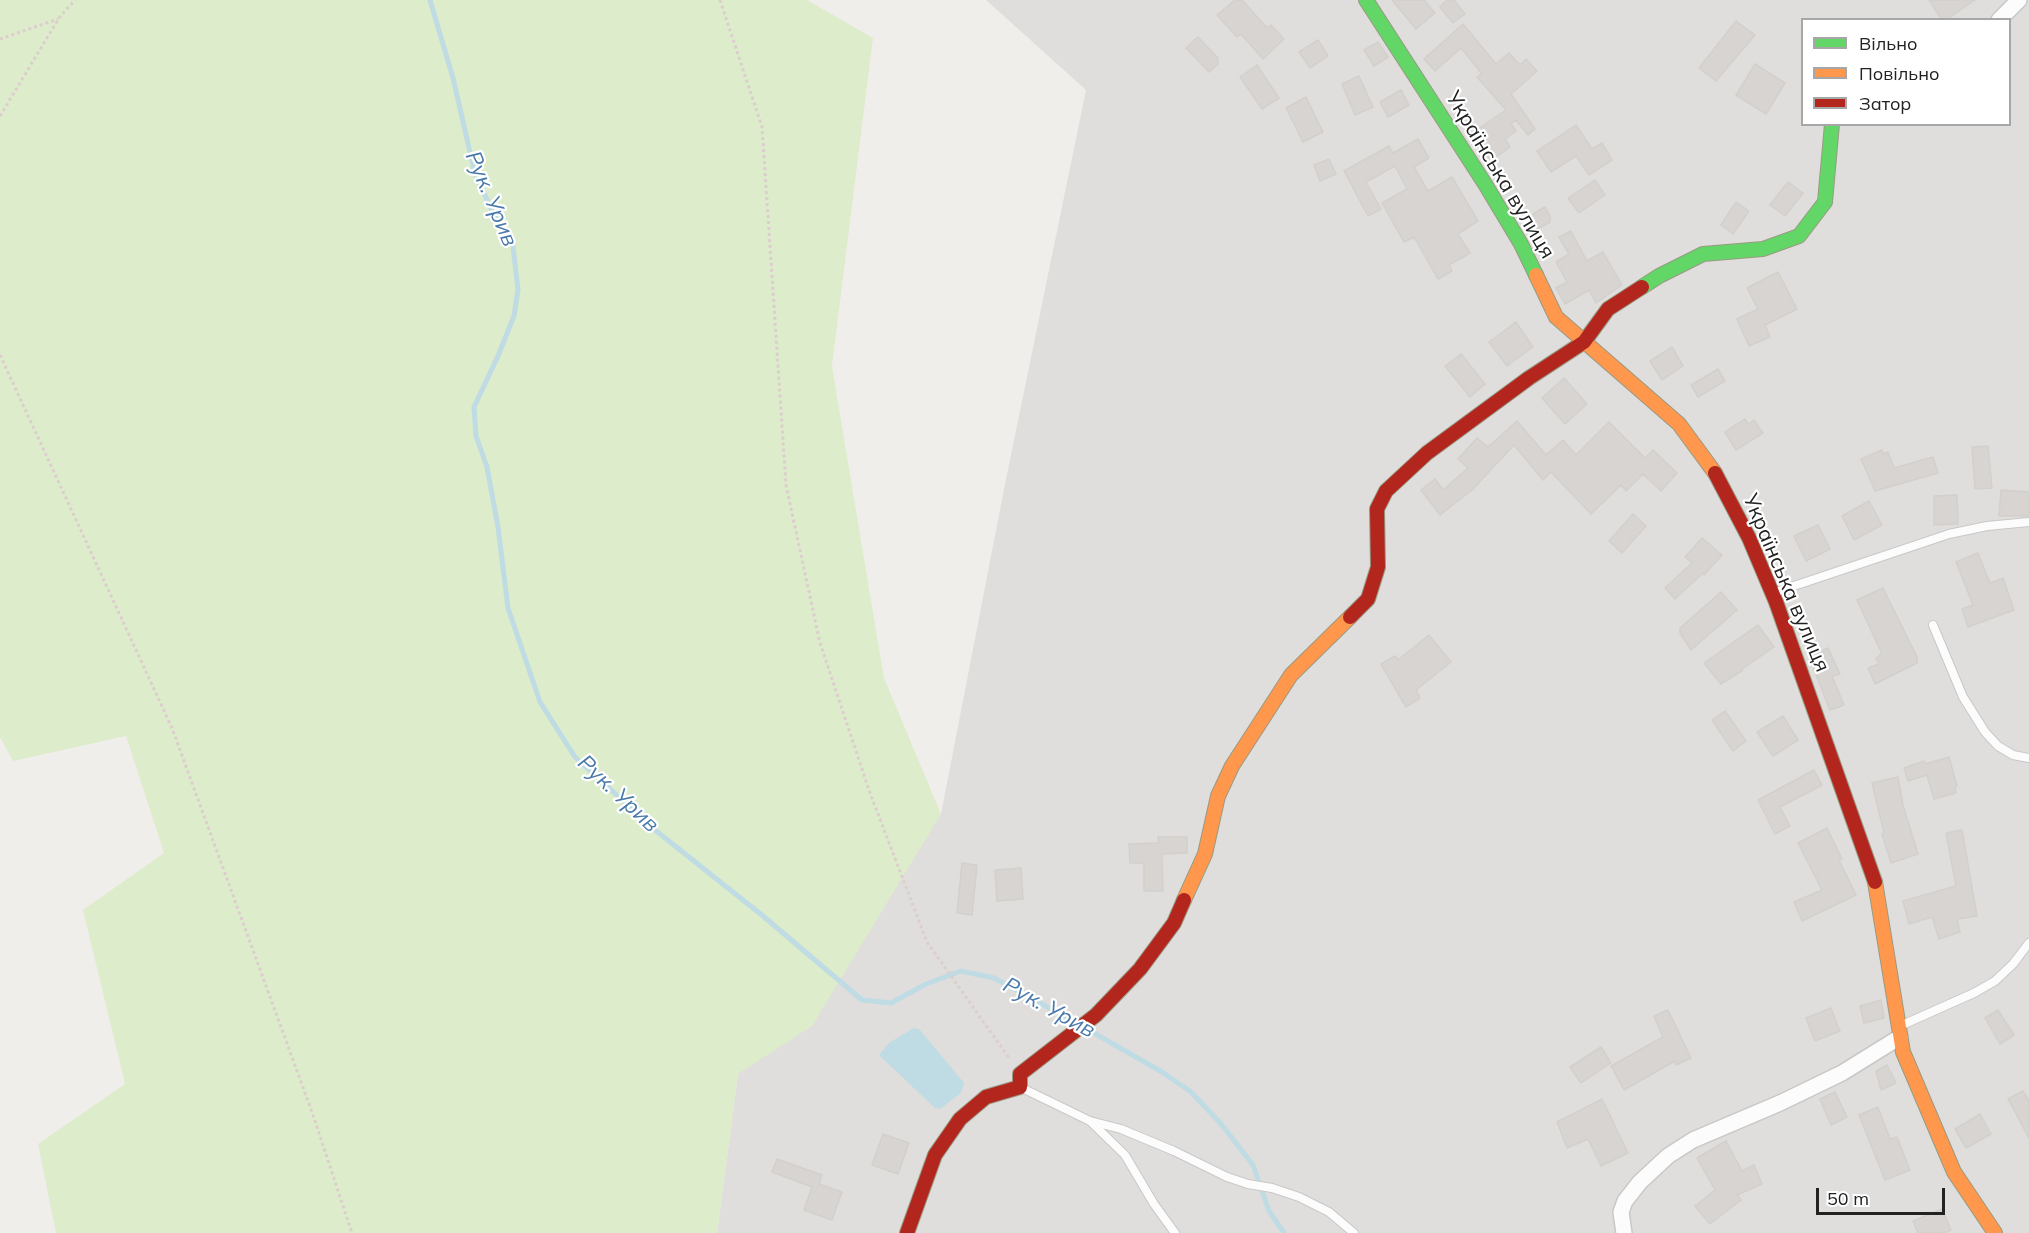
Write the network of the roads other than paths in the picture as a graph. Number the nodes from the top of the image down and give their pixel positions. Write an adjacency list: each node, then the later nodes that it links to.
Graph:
1 (1366, 0): 5 (street, Українська вулиця)
2 (2019, 0): 3 (street)
3 (2001, 18)
4 (1832, 126): 5 (street)
5 (1584, 342): 7 (street, Українська вулиця); 12 (street)
6 (2029, 522): 7 (lane)
7 (1772, 593): 11 (street, Українська вулиця)
8 (1934, 625): 9 (lane)
9 (2029, 758)
10 (2029, 943): 11 (lane)
11 (1899, 1032): 17 (street); 18 (street, Українська вулиця)
12 (1020, 1081): 13 (lane); 14 (street)
13 (1090, 1121): 15 (lane); 16 (lane)
14 (907, 1233)
15 (1175, 1233)
16 (1354, 1233)
17 (1624, 1233)
18 (1995, 1233)

